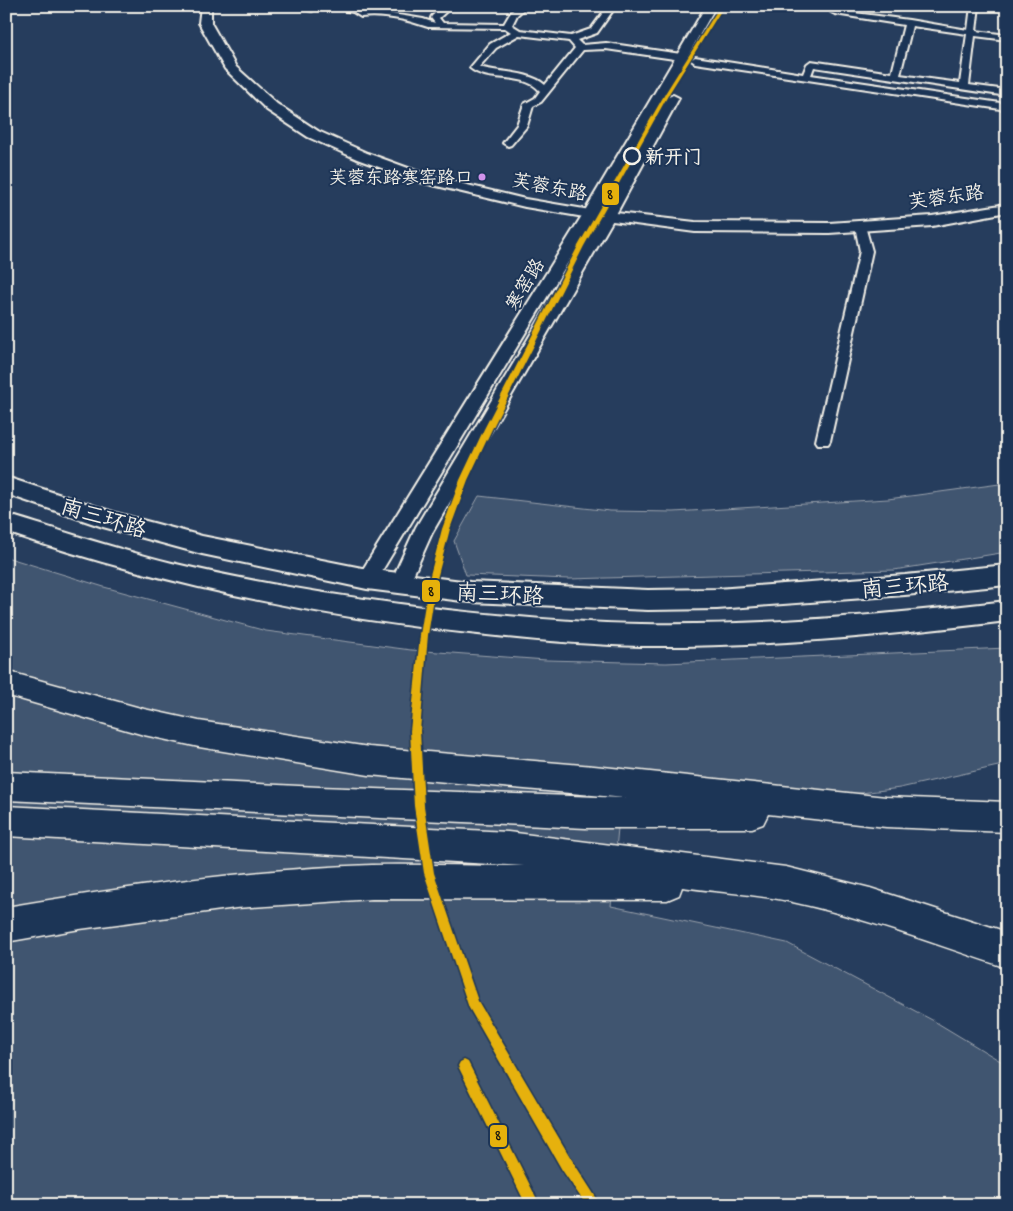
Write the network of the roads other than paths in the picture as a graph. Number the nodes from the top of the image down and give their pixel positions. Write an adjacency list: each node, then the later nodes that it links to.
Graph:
1 (206, 6): 31 (main road, 芙蓉东路)
2 (294, 6): 3 (street)
3 (315, 6)
4 (328, 6): 12 (street)
5 (448, 6): 12 (street)
6 (523, 6): 15 (street)
7 (612, 6): 18 (street)
8 (711, 6): 21 (street, 寒窑路)
9 (725, 6): 21 (street, 寒窑路)
10 (975, 6): 17 (street)
11 (835, 12): 13 (street)
12 (438, 21): 15 (street)
13 (909, 22): 17 (street); 23 (street)
14 (222, 25): 31 (main road, 芙蓉东路)
15 (507, 26): 16 (street)
16 (518, 32): 18 (street); 25 (street)
17 (971, 33): 19 (street); 24 (street)
18 (572, 38): 20 (street)
19 (1007, 38)
20 (580, 48): 21 (street); 25 (street)
21 (688, 59): 22 (street); 31 (street, 寒窑路); 32 (street, 寒窑路)
22 (806, 76): 23 (street); 27 (street)
23 (895, 77): 24 (street)
24 (964, 87): 26 (street)
25 (545, 91): 28 (street)
26 (1007, 93)
27 (1007, 107)
28 (508, 143)
29 (1007, 196): 32 (main road, 芙蓉东路)
30 (1007, 208): 33 (main road, 芙蓉东路)
31 (593, 209): 32 (main road, 芙蓉东路); 38 (street, 寒窑路)
32 (611, 210): 33 (main road, 芙蓉东路); 39 (street, 寒窑路)
33 (860, 226): 34 (street)
34 (823, 441)
35 (6, 485): 38 (highway, 南三环路)
36 (6, 523): 40 (highway, 南三环路)
37 (1007, 574): 39 (highway, 南三环路)
38 (367, 579): 39 (highway, 南三环路)
39 (400, 584)
40 (1007, 611)
41 (6, 683): 43 (highway)
42 (6, 786): 43 (highway)
43 (886, 812): 44 (highway)
44 (1007, 817)
45 (6, 821): 46 (highway)
46 (786, 884): 47 (highway); 48 (highway)
47 (16, 925)
48 (1007, 950)

